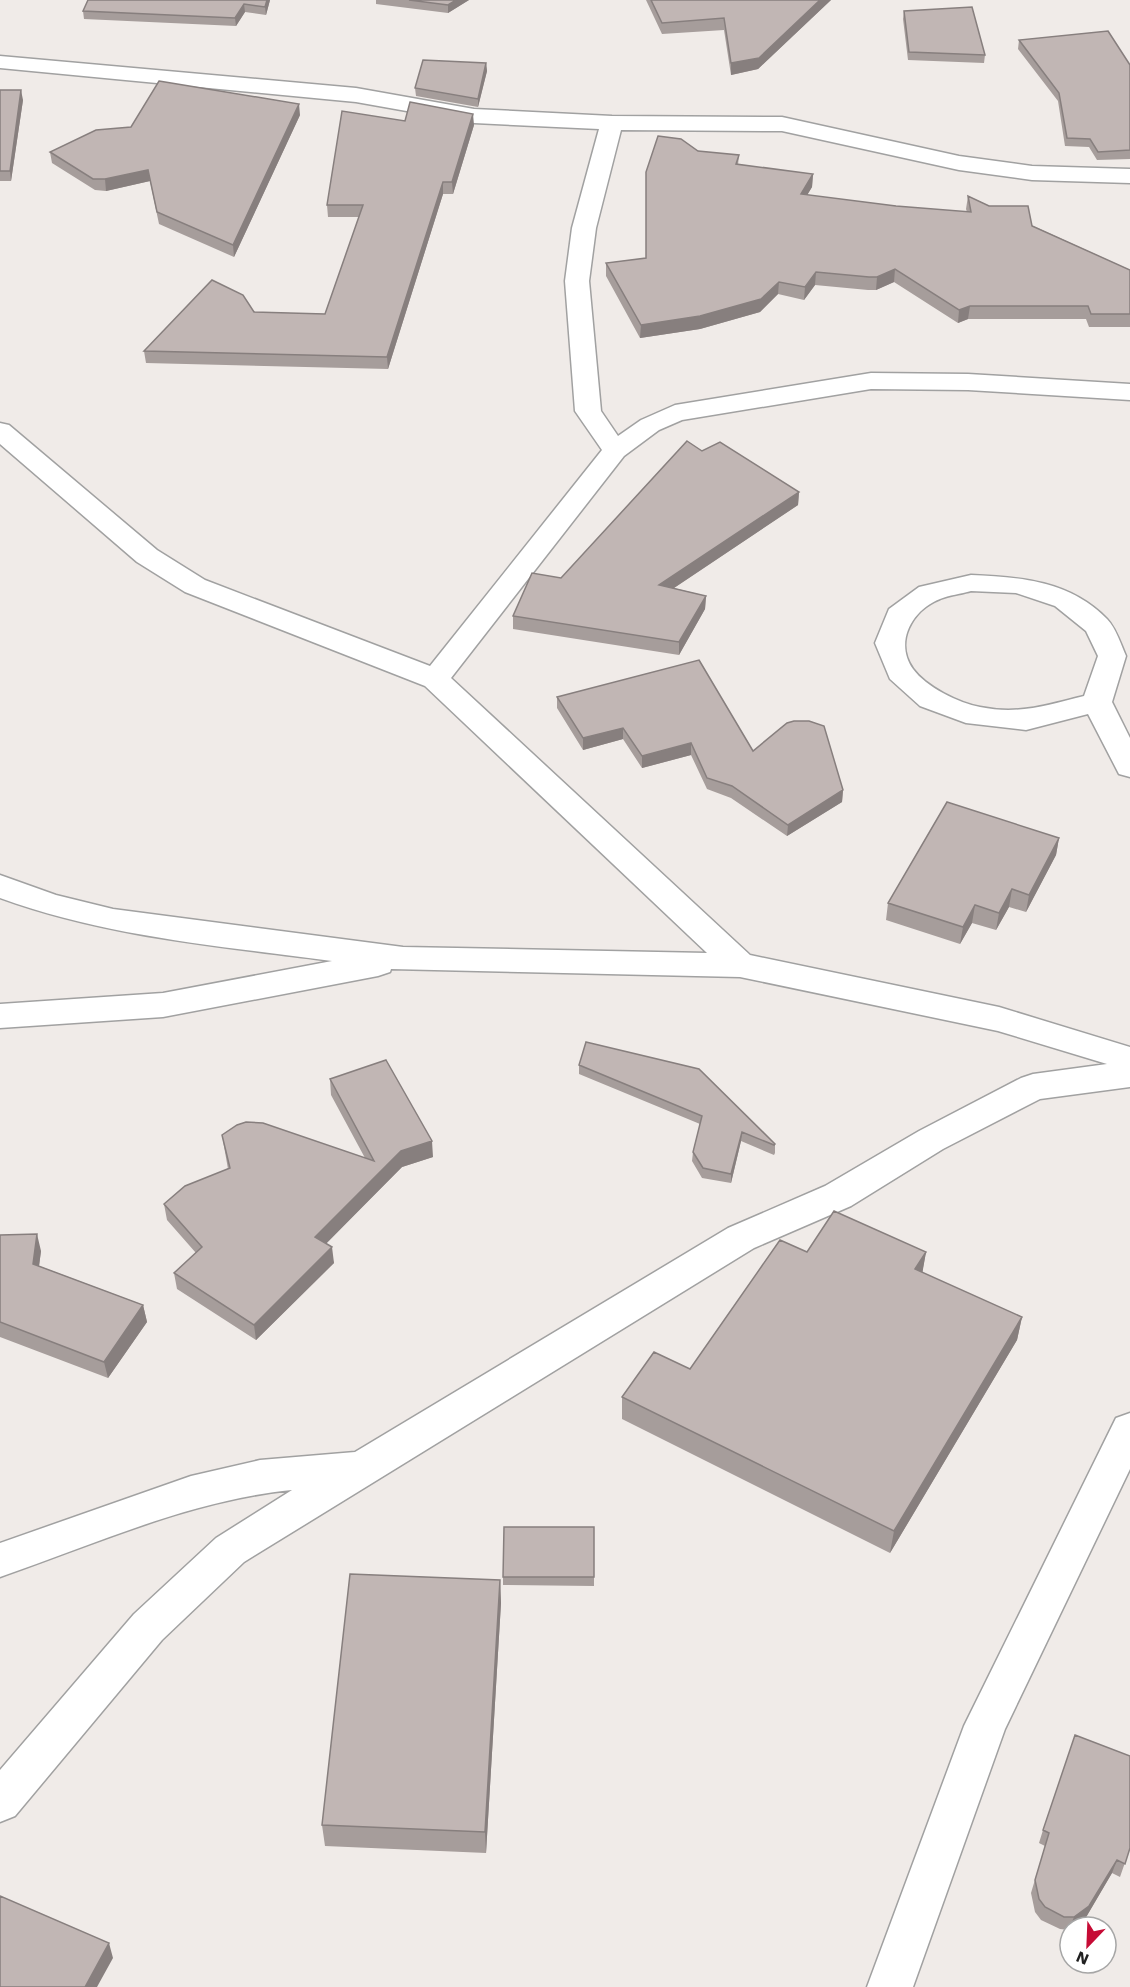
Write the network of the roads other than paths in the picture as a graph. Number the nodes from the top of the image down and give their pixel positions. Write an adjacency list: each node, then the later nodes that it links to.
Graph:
1 (0, 62): 2 (street)
2 (612, 123): 3 (street); 6 (street)
3 (1130, 176)
4 (1130, 392): 6 (street)
5 (0, 430): 7 (street)
6 (615, 450): 7 (street)
7 (435, 679): 12 (street)
8 (1097, 702): 8 (street); 9 (street)
9 (1130, 766)
10 (0, 886): 11 (street)
11 (403, 959): 12 (street); 13 (street)
12 (740, 965): 14 (street)
13 (0, 1016)
14 (1130, 1059)
15 (1130, 1074): 17 (street)
16 (1130, 1429): 20 (street)
17 (361, 1468): 18 (street); 19 (street)
18 (0, 1560)
19 (0, 1802)
20 (890, 1987)

